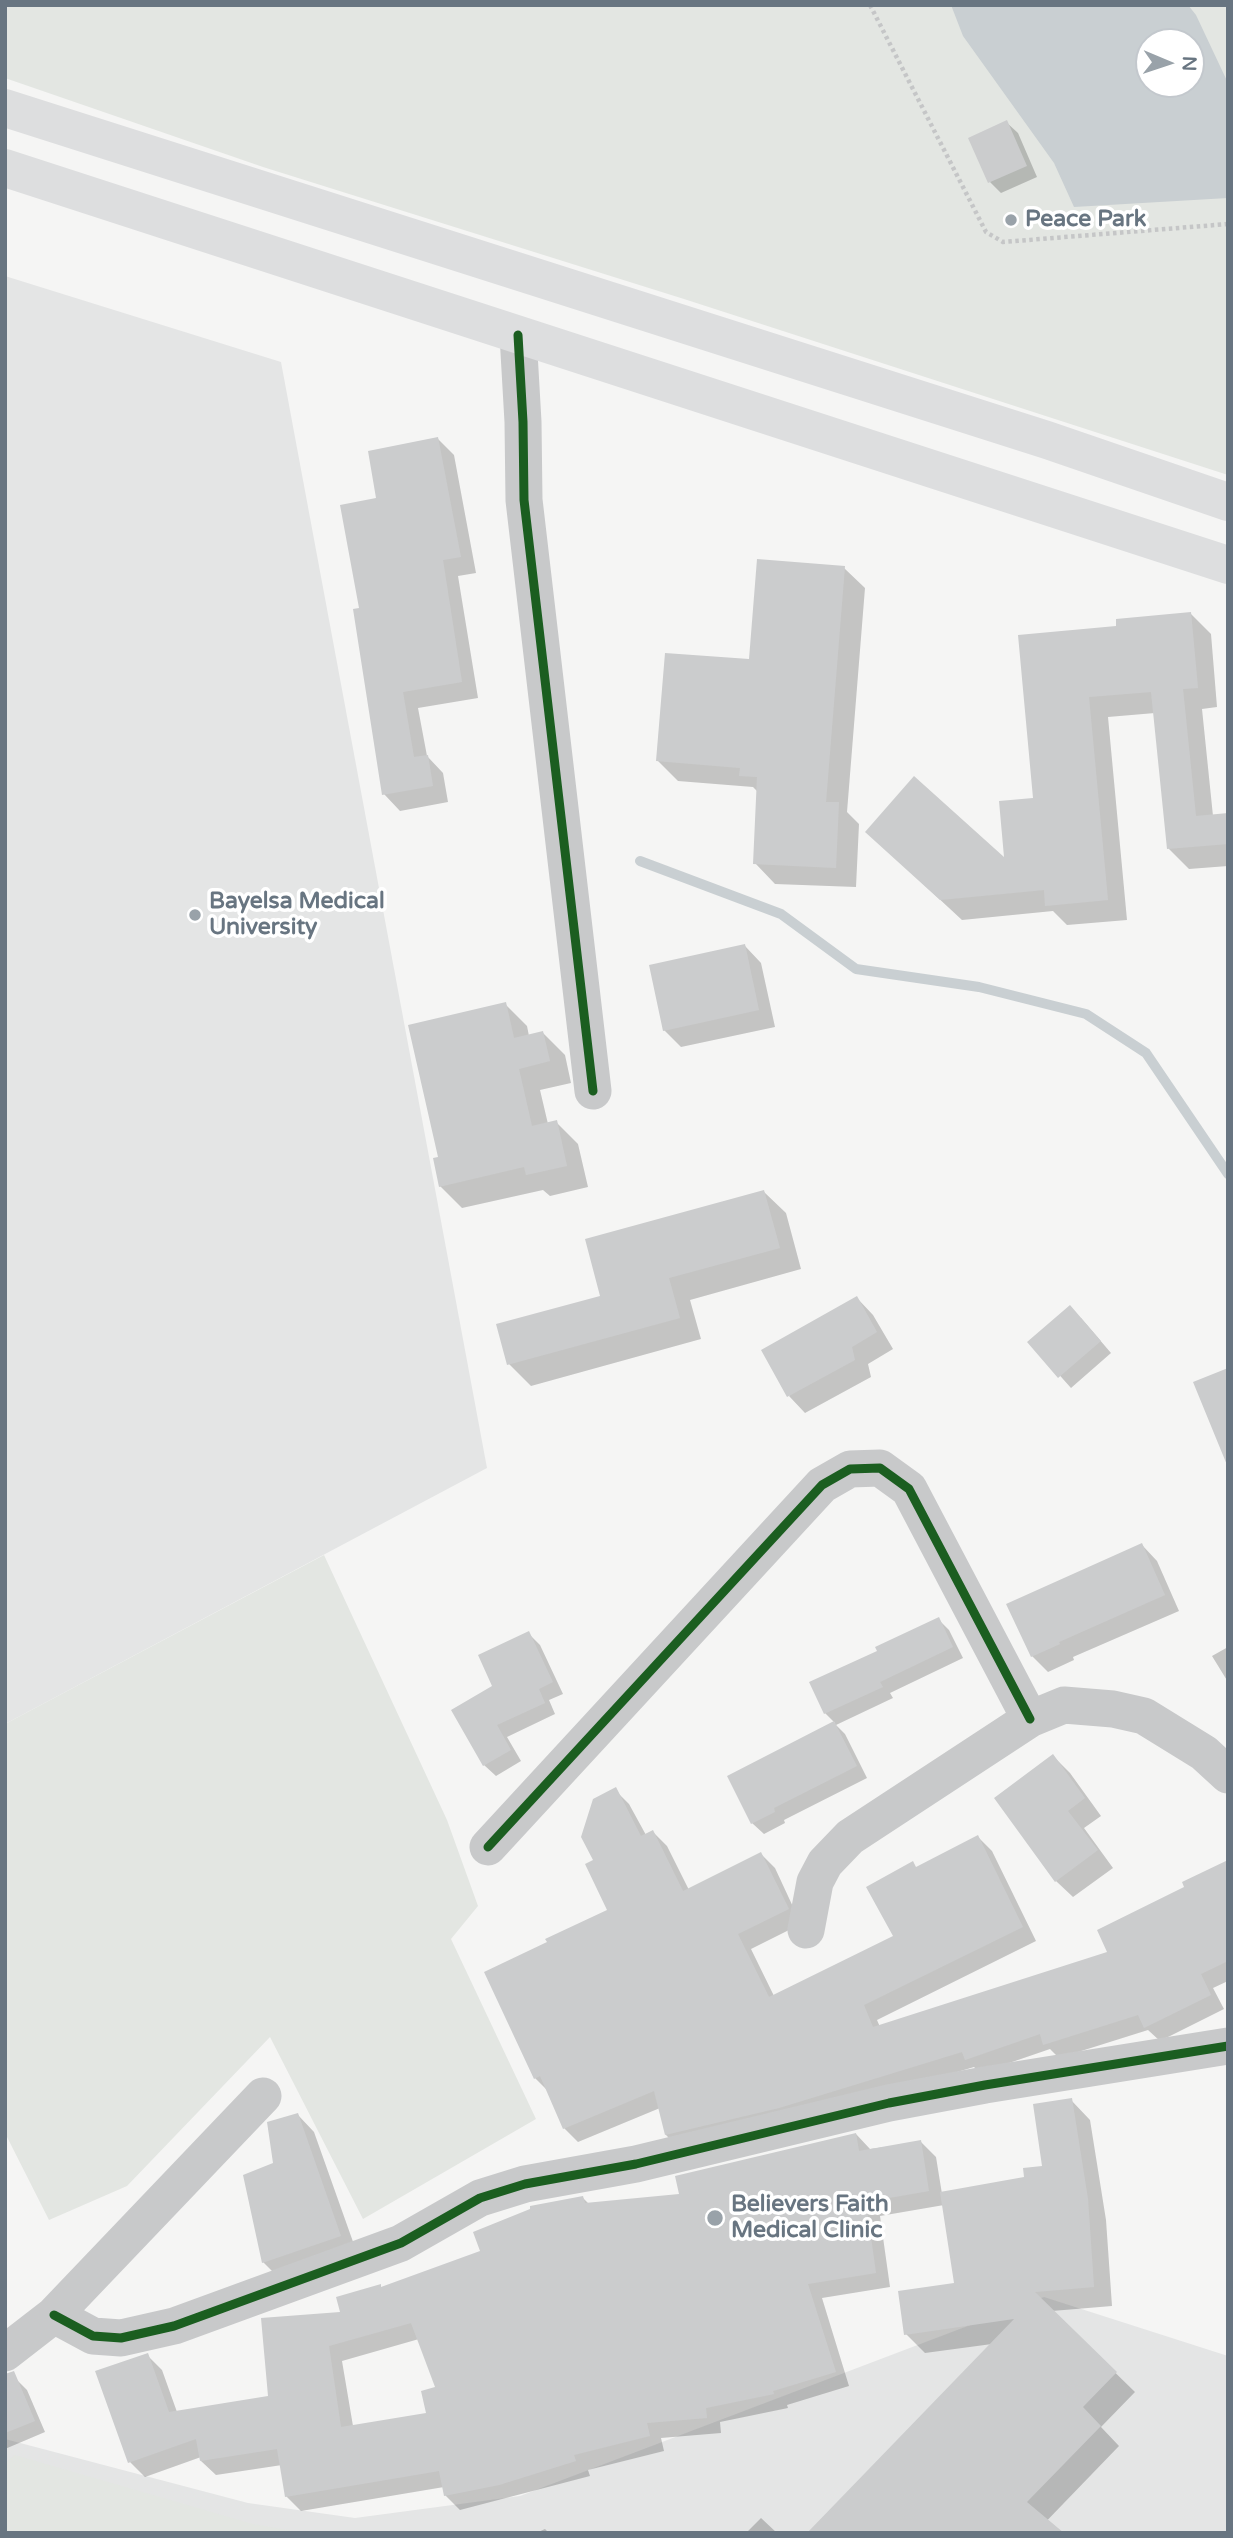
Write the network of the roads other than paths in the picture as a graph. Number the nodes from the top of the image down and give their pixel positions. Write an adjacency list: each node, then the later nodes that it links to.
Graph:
1 (5, 108): 4 (main road)
2 (5, 168): 3 (main road)
3 (518, 335): 5 (main road); 6 (street)
4 (1228, 502)
5 (1228, 565)
6 (593, 1091)
7 (1030, 1718): 8 (street); 9 (street); 10 (street)
8 (1228, 1775)
9 (488, 1847)
10 (806, 1930)
11 (1228, 2046): 13 (street)
12 (263, 2096): 13 (street)
13 (54, 2315): 14 (street)
14 (5, 2353)

